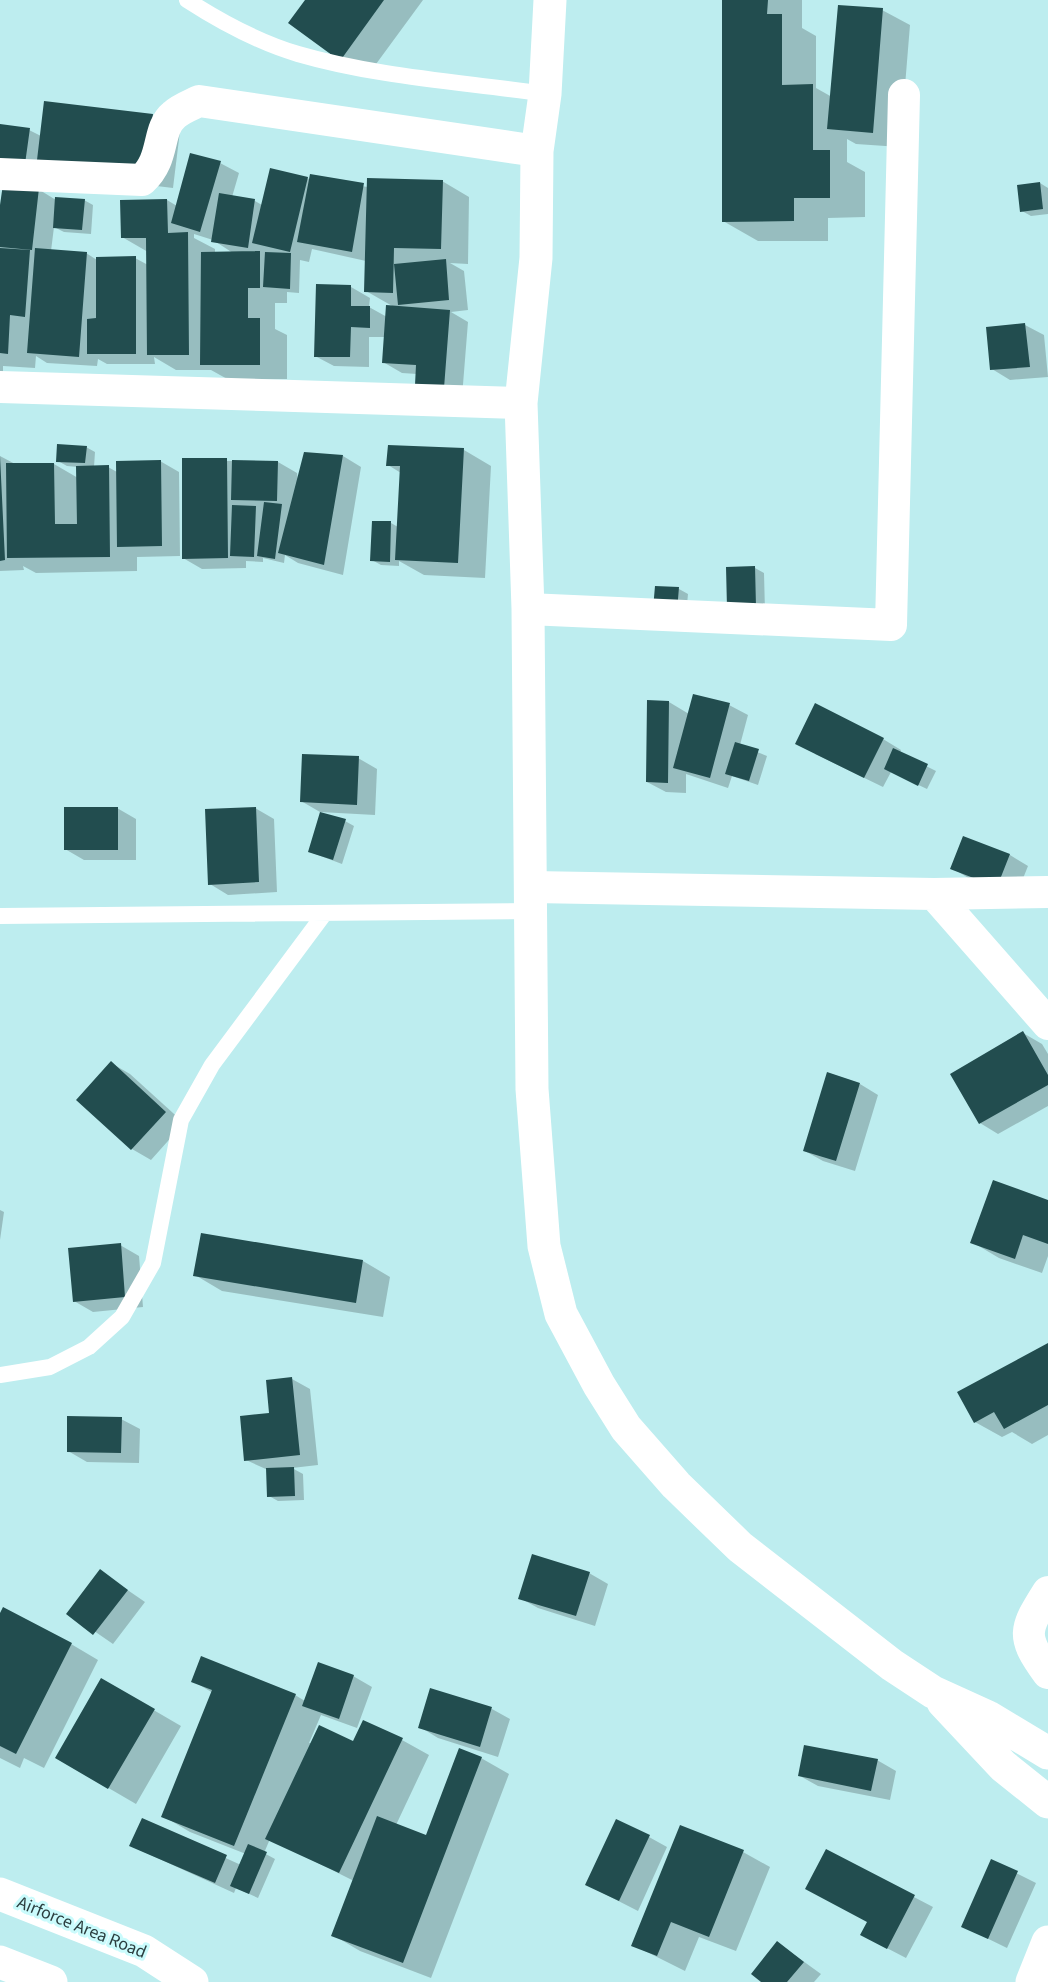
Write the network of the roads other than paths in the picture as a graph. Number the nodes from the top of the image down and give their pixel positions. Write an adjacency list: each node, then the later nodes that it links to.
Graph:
1 (187, 0): 3 (lane)
2 (550, 0): 3 (street)
3 (545, 94): 5 (street)
4 (904, 95): 9 (street)
5 (537, 151): 6 (street); 8 (street)
6 (0, 174)
7 (0, 387): 8 (street)
8 (521, 403): 9 (street)
9 (528, 609): 12 (street)
10 (1048, 892): 11 (street)
11 (934, 894): 12 (street); 15 (street)
12 (532, 899): 13 (lane); 19 (street)
13 (325, 913): 14 (lane); 16 (lane)
14 (0, 916)
15 (1048, 1024)
16 (0, 1375)
17 (1048, 1592): 18 (street)
18 (1048, 1673)
19 (933, 1692): 20 (street); 21 (street)
20 (1048, 1754)
21 (1048, 1802)
22 (0, 1894): 26 (street, Airforce Area Road)
23 (1048, 1942): 27 (street)
24 (0, 1962): 25 (street)
25 (51, 1982)
26 (192, 1982)
27 (1032, 1982)

